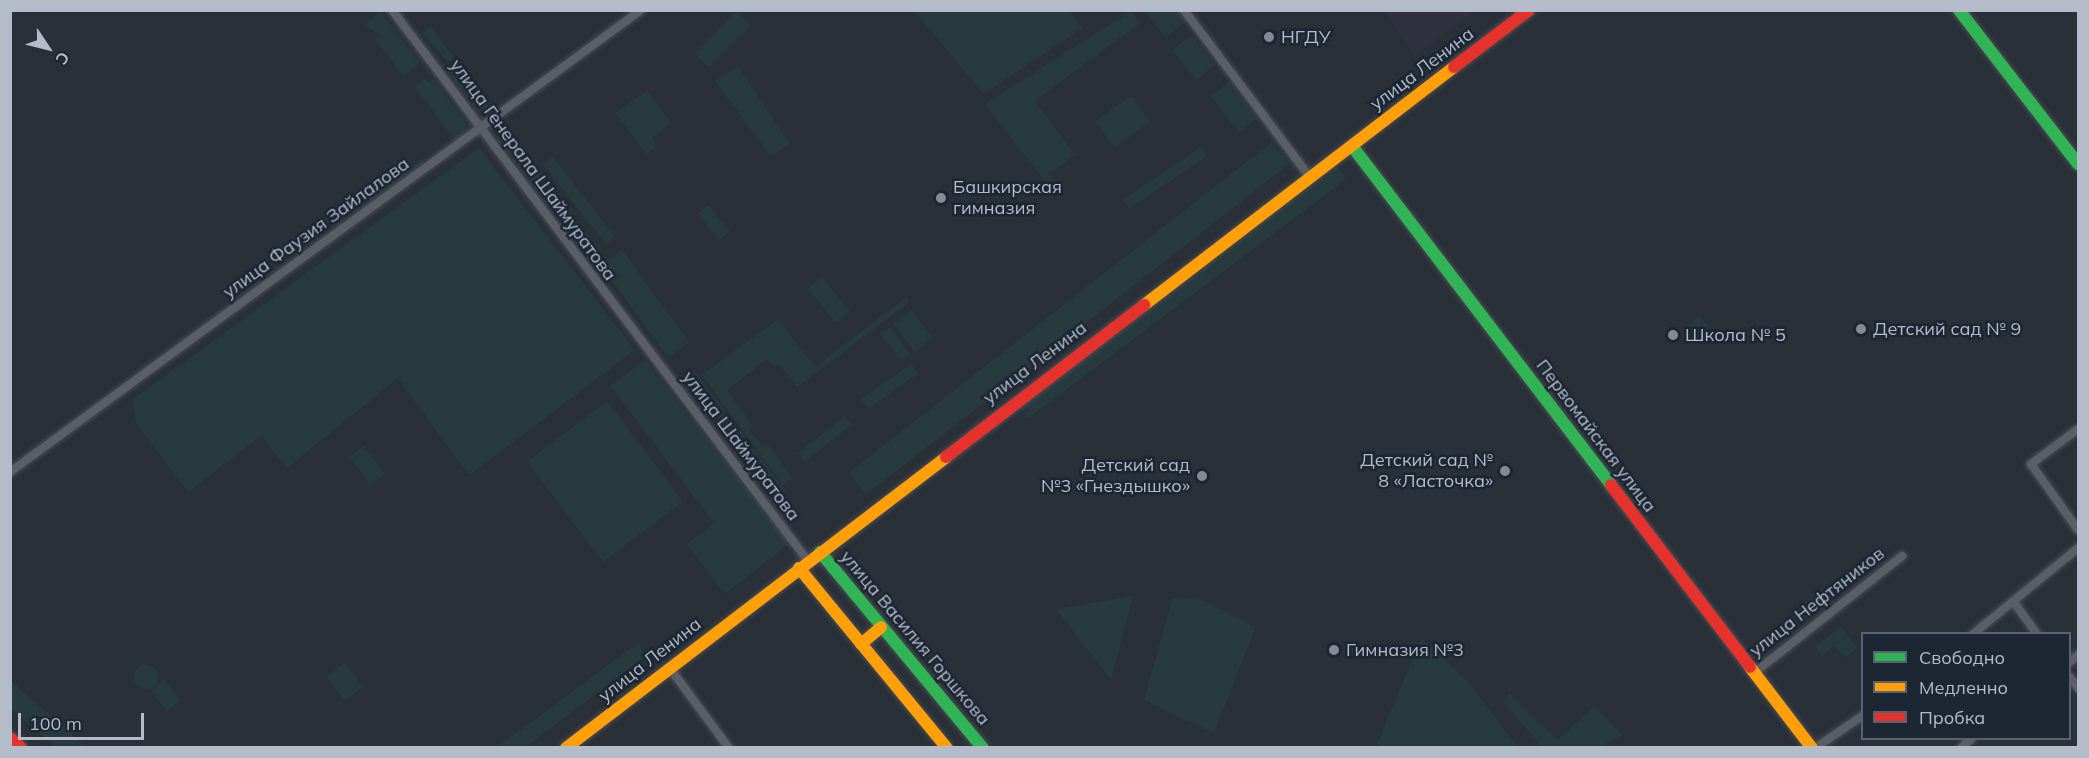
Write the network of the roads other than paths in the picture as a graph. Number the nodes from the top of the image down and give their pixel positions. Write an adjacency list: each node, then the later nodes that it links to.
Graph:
1 (392, 10): 6 (street, улица Генерала Шаймуратова)
2 (641, 10): 6 (street, улица Фаузия Зайлалова)
3 (1184, 10): 9 (street)
4 (1529, 10): 7 (main road, улица Ленина)
5 (1959, 10): 8 (main road)
6 (482, 128): 10 (street, улица Генерала Шаймуратова); 12 (street, улица Фаузия Зайлалова)
7 (1352, 146): 9 (main road, улица Ленина); 24 (main road, Первомайская улица)
8 (2079, 164)
9 (1310, 177): 15 (main road, улица Ленина)
10 (648, 350): 17 (street, улица Шаймуратова)
11 (2079, 429): 13 (street)
12 (10, 472)
13 (2079, 530)
14 (2079, 548): 18 (street)
15 (820, 552): 17 (main road, улица Ленина); 19 (main road, улица Василия Горшкова)
16 (1902, 556): 24 (street, улица Нефтяников)
17 (804, 565): 22 (main road); 23 (main road, улица Ленина)
18 (2013, 601): 20 (street); 21 (street)
19 (881, 627): 22 (main road); 31 (main road, улица Василия Горшкова)
20 (1974, 632)
21 (2036, 632)
22 (861, 644): 30 (main road)
23 (669, 667): 28 (main road, улица Ленина); 29 (street)
24 (1754, 673): 32 (main road, Первомайская улица)
25 (1861, 717): 32 (street)
26 (10, 738): 27 (main road)
27 (21, 747)
28 (566, 747)
29 (729, 747)
30 (946, 747)
31 (982, 747)
32 (1813, 747)

